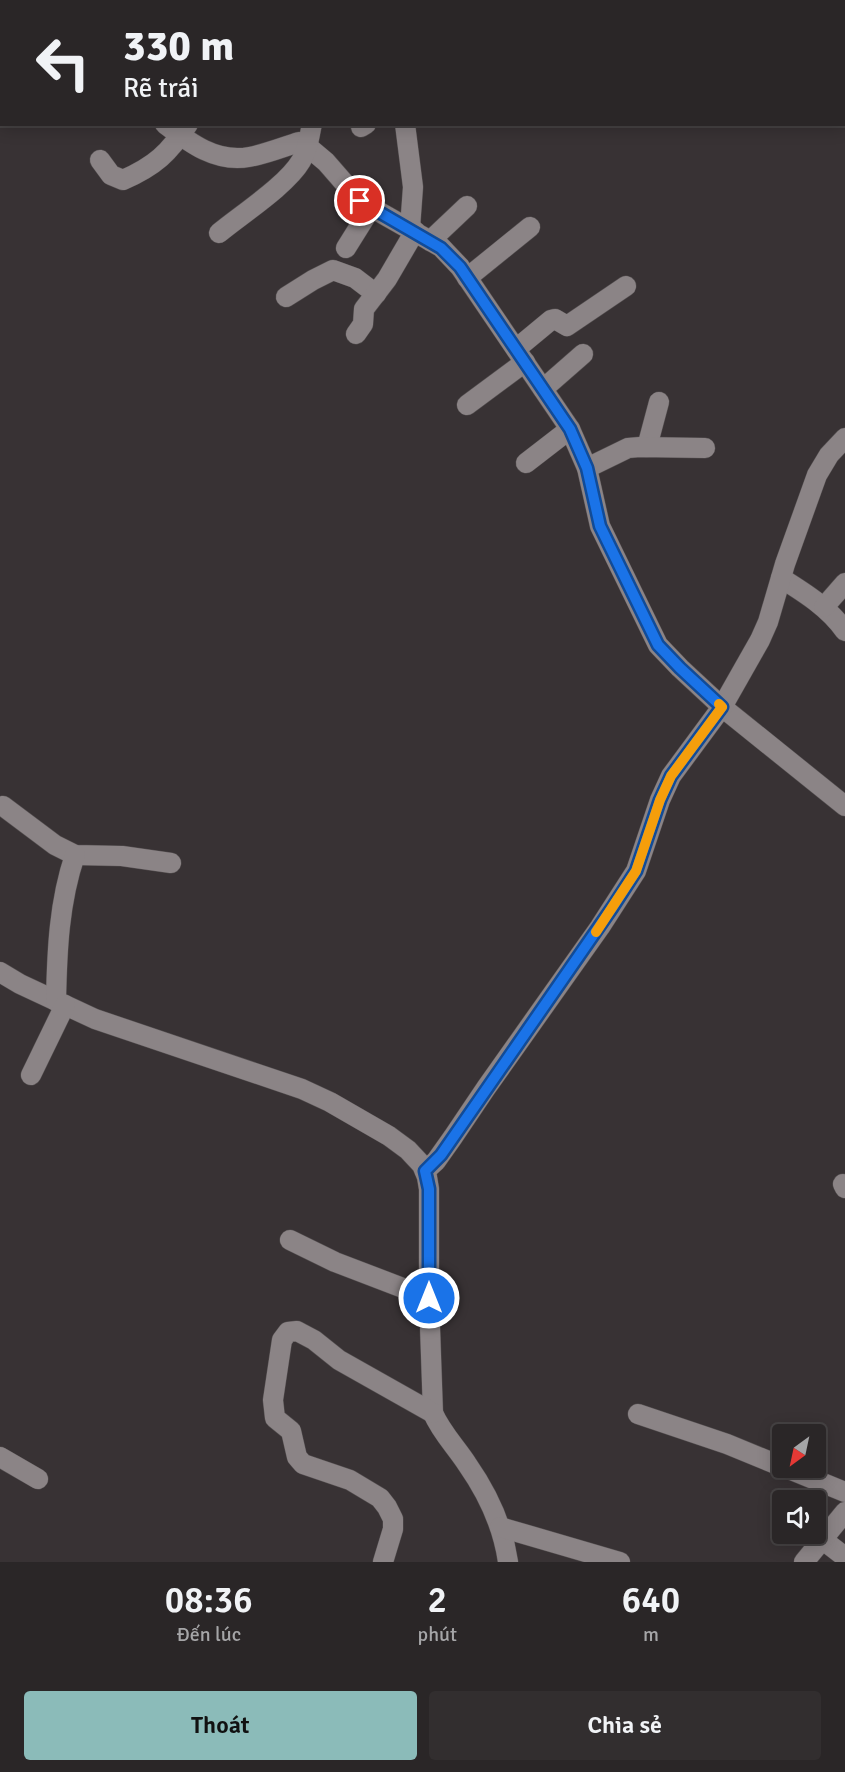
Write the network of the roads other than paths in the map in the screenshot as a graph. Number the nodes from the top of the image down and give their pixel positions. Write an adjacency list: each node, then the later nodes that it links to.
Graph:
1 (405, 126): 9 (street)
2 (178, 128): 3 (street); 4 (street)
3 (301, 137): 6 (street); 8 (street)
4 (100, 160)
5 (467, 206): 9 (street)
6 (371, 208): 9 (street); 10 (street)
7 (530, 227): 11 (street)
8 (219, 233)
9 (418, 233): 11 (street); 13 (street)
10 (346, 248)
11 (467, 278): 17 (street)
12 (626, 286): 17 (street)
13 (376, 294): 14 (street); 15 (street)
14 (286, 297)
15 (356, 334)
16 (583, 354): 18 (street)
17 (520, 356): 18 (street); 20 (street)
18 (543, 389): 21 (street)
19 (658, 402): 23 (street)
20 (467, 405)
21 (570, 429): 25 (street); 26 (street)
22 (845, 438): 27 (street)
23 (647, 447): 24 (street); 26 (street)
24 (705, 448)
25 (526, 463)
26 (587, 468): 31 (street)
27 (781, 578): 29 (street); 31 (street)
28 (845, 583): 29 (street)
29 (824, 607): 30 (street)
30 (845, 631)
31 (722, 707): 33 (street); 39 (street)
32 (3, 806): 34 (street)
33 (845, 806)
34 (75, 855): 35 (street); 37 (street)
35 (171, 863)
36 (0, 972): 37 (street)
37 (61, 1003): 38 (street); 39 (street)
38 (31, 1075)
39 (425, 1171): 41 (street)
40 (290, 1240): 41 (street)
41 (429, 1298): 42 (street)
42 (433, 1413): 50 (street); 55 (street)
43 (638, 1414): 45 (street)
44 (0, 1457): 47 (street)
45 (772, 1462)
46 (811, 1478): 48 (street)
47 (38, 1479)
48 (845, 1492)
49 (845, 1512): 51 (street)
50 (500, 1527): 56 (street); 57 (street)
51 (826, 1536)
52 (826, 1542): 54 (street)
53 (820, 1544): 58 (street)
54 (842, 1555)
55 (383, 1562)
56 (508, 1562)
57 (620, 1562)
58 (804, 1562)

